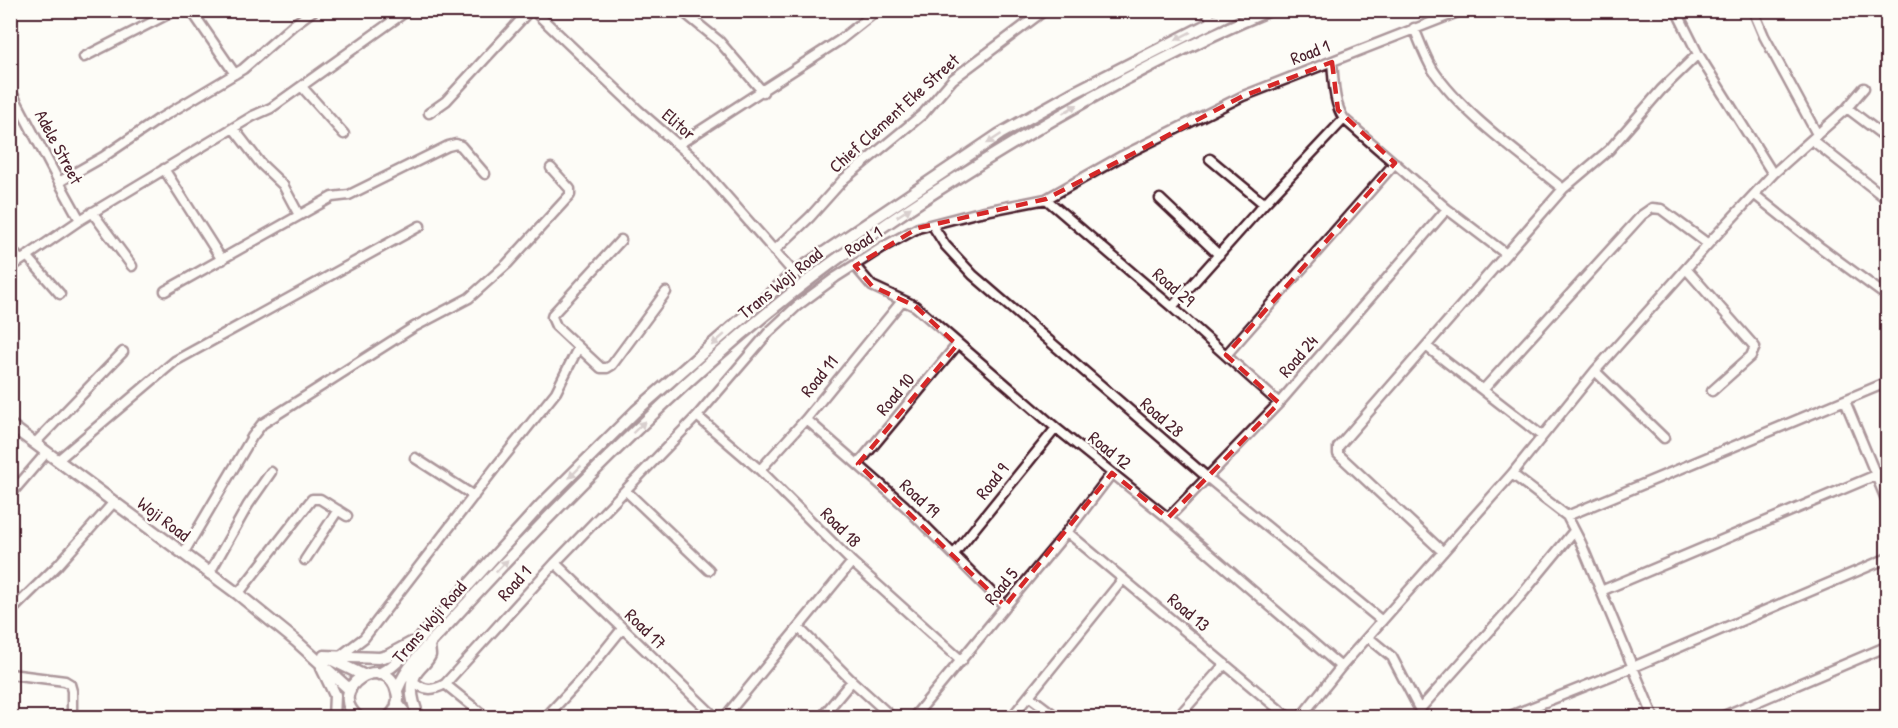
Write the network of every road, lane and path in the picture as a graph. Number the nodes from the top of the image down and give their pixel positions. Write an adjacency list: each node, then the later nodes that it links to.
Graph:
1 (176, 10): 18 (street)
2 (191, 10): 20 (street)
3 (314, 10): 20 (street)
4 (408, 10): 21 (street)
5 (531, 10): 26 (street); 32 (street, Elitor)
6 (681, 10): 24 (street)
7 (878, 10): 24 (street)
8 (1045, 10): 55 (street, Chief Clement Eke Street)
9 (1206, 10): 15 (street)
10 (1236, 10): 15 (main road, Trans Woji Road)
11 (1270, 10): 129 (main road, Trans Woji Road, one-way to 11)
12 (1463, 10): 16 (street, Road 1)
13 (1676, 10): 17 (street)
14 (1753, 10): 30 (street)
15 (1212, 21): 64 (main road, Trans Woji Road, one-way to 64)
16 (1414, 28): 19 (street, Road 1); 40 (street)
17 (1698, 54): 38 (street); 40 (street)
18 (84, 57)
19 (1332, 62): 27 (street); 42 (street, Road 1)
20 (235, 74): 39 (street)
21 (302, 87): 28 (street); 29 (street)
22 (1864, 87): 25 (street)
23 (10, 89): 39 (street, Adele Street)
24 (763, 92): 32 (street)
25 (1847, 108): 30 (street); 31 (street)
26 (429, 113)
27 (1344, 119): 34 (street); 45 (street)
28 (234, 129): 36 (street); 48 (street)
29 (344, 134)
30 (1815, 137): 38 (street); 44 (street)
31 (1887, 139)
32 (678, 145): 55 (street, Elitor)
33 (1210, 159): 45 (street)
34 (1395, 163): 46 (street); 75 (street)
35 (551, 168): 112 (street)
36 (164, 170): 47 (street); 59 (street)
37 (485, 174): 48 (street)
38 (1773, 174): 41 (street)
39 (58, 182): 49 (street, Adele Street)
40 (1563, 189): 56 (street)
41 (1755, 195): 53 (street); 67 (street)
42 (1046, 199): 51 (street, Road 1); 70 (street, Road 29)
43 (1160, 199): 57 (street)
44 (1887, 200)
45 (1264, 204): 57 (street)
46 (1447, 209): 56 (street); 81 (street, Road 24)
47 (92, 212): 49 (street); 60 (street)
48 (299, 215): 59 (street)
49 (80, 220): 58 (street)
50 (420, 226): 91 (street)
51 (933, 226): 61 (street, Road 1); 99 (street, Road 28)
52 (621, 240): 73 (street)
53 (1708, 244): 63 (street); 78 (street)
54 (10, 248): 58 (street)
55 (774, 251): 64 (street, Elitor)
56 (1506, 254): 72 (street)
57 (1219, 255): 70 (street)
58 (23, 258): 62 (street); 68 (street)
59 (222, 260): 65 (street)
60 (132, 266)
61 (855, 266): 69 (street, Road 12); 82 (street, Road 1)
62 (10, 268)
63 (1687, 270): 76 (street); 79 (street)
64 (794, 273): 129 (main road, Trans Woji Road, one-way to 129)
65 (165, 291)
66 (666, 292): 73 (street)
67 (1881, 292)
68 (60, 294)
69 (902, 301): 71 (street, Road 12); 83 (street, Road 11)
70 (1172, 307): 75 (street, Road 29)
71 (957, 345): 85 (street, Road 12); 92 (street, Road 10)
72 (1426, 346): 78 (street); 111 (street)
73 (578, 348): 102 (street)
74 (123, 352): 88 (street)
75 (1226, 356): 81 (street, Road 29)
76 (1595, 370): 86 (street); 87 (street)
77 (1887, 382): 80 (street)
78 (1483, 390): 86 (street)
79 (1712, 391)
80 (1845, 400): 98 (street); 107 (street)
81 (1280, 403): 99 (street, Road 24)
82 (697, 416): 93 (street, Road 18); 100 (street, Road 1)
83 (806, 419): 92 (street, Road 19); 93 (street, Road 11)
84 (10, 425): 88 (main road, Woji Road)
85 (1056, 428): 96 (street, Road 12); 113 (street, Road 9)
86 (1542, 436): 97 (street)
87 (1664, 438)
88 (35, 443): 89 (main road, Woji Road)
89 (47, 452): 91 (main road, Woji Road); 101 (street)
90 (416, 458): 102 (street)
91 (58, 460): 103 (main road, Woji Road)
92 (858, 464): 113 (street, Road 19)
93 (760, 470): 116 (street, Road 18)
94 (1887, 470): 98 (street)
95 (271, 472): 119 (street)
96 (1112, 473): 108 (street, Road 12); 110 (street, Road 5)
97 (1512, 474): 107 (street); 111 (street)
98 (1875, 475): 104 (street); 121 (street)
99 (1208, 478): 108 (street, Road 24); 125 (street, Road 28)
100 (626, 490): 117 (street, Road 1); 118 (street)
101 (10, 495)
102 (474, 496): 131 (street)
103 (114, 502): 112 (main road, Woji Road); 124 (street)
104 (1887, 504)
105 (338, 510): 106 (street); 115 (street); 122 (street)
106 (347, 516)
107 (1567, 516): 109 (street)
108 (1168, 518): 135 (street, Road 12)
109 (1574, 531): 121 (street); 148 (street)
110 (1067, 532): 120 (street, Road 13); 123 (street, Road 5)
111 (1443, 552): 125 (street)
112 (183, 554): 119 (main road, Woji Road)
113 (954, 554): 123 (street, Road 19)
114 (1887, 558): 136 (street)
115 (305, 560)
116 (852, 562): 126 (street); 133 (street, Road 18)
117 (555, 563): 127 (street, Road 17); 142 (street, Road 1)
118 (709, 570)
119 (209, 574): 122 (main road, Woji Road)
120 (1123, 579): 134 (street, Road 13); 145 (street)
121 (1601, 591): 136 (street)
122 (238, 594): 132 (main road, Woji Road)
123 (1005, 606): 133 (street, Road 5)
124 (10, 612)
125 (1382, 621): 128 (street)
126 (799, 628): 141 (street); 158 (street)
127 (622, 629): 156 (street); 157 (street, Road 17)
128 (1369, 638): 135 (street); 148 (street)
129 (424, 642): 131 (main road); 138 (main road, Trans Woji Road); 140 (main road); 144 (main road, Trans Woji Road)
130 (1887, 646): 169 (street)
131 (338, 657): 132 (main road)
132 (321, 658): 139 (main road); 143 (main road, Woji Road); 150 (main road)
133 (962, 661): 161 (street, Road 5)
134 (1225, 664): 164 (street); 165 (street, Road 13)
135 (1341, 667): 166 (street)
136 (1633, 667): 167 (street); 168 (street)
137 (10, 674): 149 (street)
138 (379, 674): 139 (main road); 144 (main road)
139 (363, 675): 143 (main road)
140 (413, 681): 142 (street); 154 (main road)
141 (852, 681): 159 (street); 160 (street)
142 (446, 684): 155 (street)
143 (350, 690): 147 (main road)
144 (397, 690): 146 (main road)
145 (1029, 696): 162 (street); 163 (street)
146 (398, 703): 152 (main road); 153 (main road)
147 (349, 713): 151 (main road)
148 (1422, 713)
149 (72, 717)
150 (334, 717)
151 (359, 717)
152 (388, 717)
153 (409, 717)
154 (419, 717)
155 (487, 717)
156 (545, 717)
157 (716, 717)
158 (724, 717)
159 (821, 717)
160 (893, 717)
161 (913, 717)
162 (1011, 717)
163 (1058, 717)
164 (1177, 717)
165 (1289, 717)
166 (1300, 717)
167 (1505, 717)
168 (1654, 717)
169 (1719, 717)

